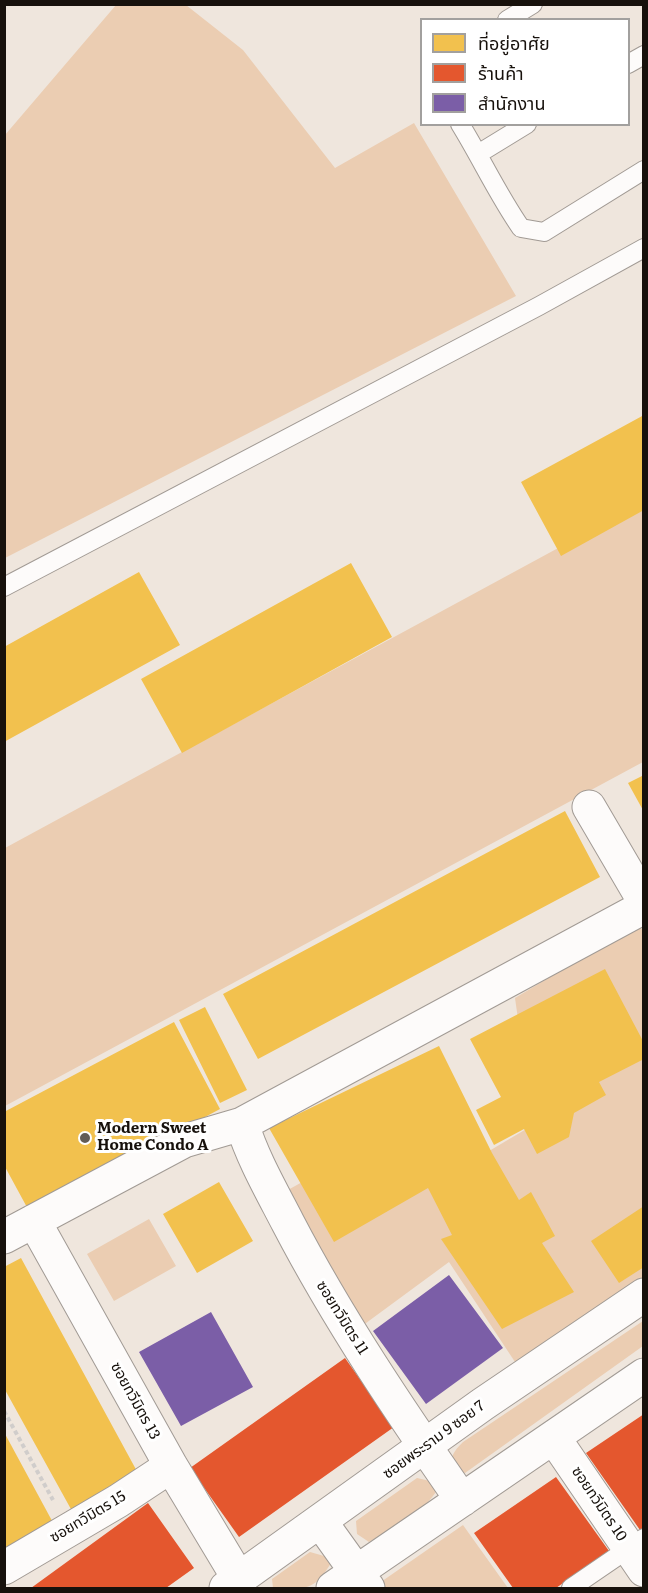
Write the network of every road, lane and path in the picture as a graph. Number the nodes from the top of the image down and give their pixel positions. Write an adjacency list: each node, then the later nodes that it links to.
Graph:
1 (533, 4): 2 (lane)
2 (510, 18)
3 (644, 54): 4 (lane)
4 (630, 63)
5 (461, 126): 7 (lane)
6 (524, 126): 7 (lane)
7 (478, 154): 8 (lane)
8 (644, 170)
9 (644, 248): 10 (lane)
10 (4, 587)
11 (589, 807): 12 (street)
12 (644, 901)
13 (644, 907): 14 (street)
14 (242, 1124): 15 (street); 21 (street, ซอยทวีมิตร 11)
15 (34, 1221): 16 (street); 22 (street, ซอยทวีมิตร 13)
16 (4, 1237)
17 (644, 1295): 21 (street, ซอยพระราม 9 ซอย 7)
18 (644, 1375): 20 (street)
19 (4, 1411): 25 (path)
20 (554, 1438): 23 (street); 26 (street, ซอยทวีมิตร 10)
21 (424, 1446): 23 (street, ซอยทวีมิตร 11); 24 (street, ซอยพระราม 9 ซอย 7)
22 (171, 1466): 25 (street, ซอยทวีมิตร 15); 29 (street, ซอยทวีมิตร 13)
23 (462, 1500): 28 (street)
24 (320, 1521): 28 (street); 29 (street, ซอยพระราม 9 ซอย 7)
25 (69, 1529): 27 (street, ซอยทวีมิตร 15)
26 (639, 1552): 30 (lane)
27 (4, 1568)
28 (352, 1583)
29 (235, 1585)
30 (570, 1588)

